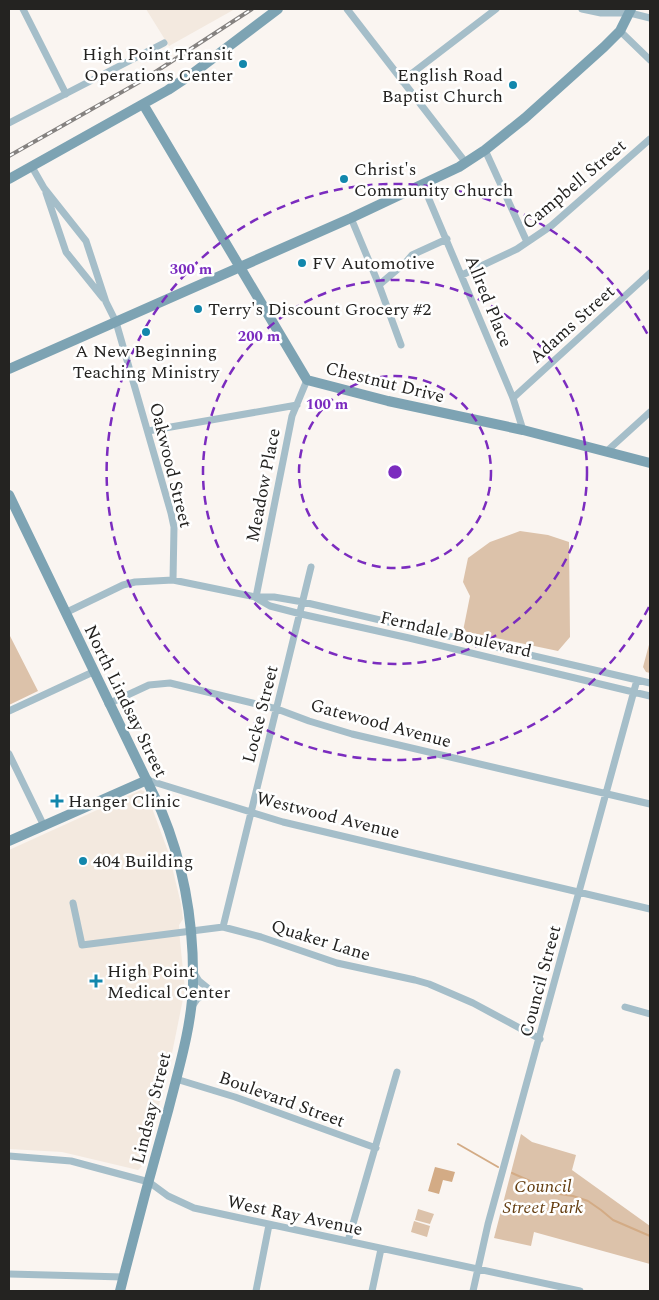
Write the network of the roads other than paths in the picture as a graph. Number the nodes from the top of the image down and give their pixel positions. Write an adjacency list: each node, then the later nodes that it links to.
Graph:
1 (23, 9): 12 (street)
2 (278, 9): 13 (main road)
3 (347, 9): 11 (street)
4 (496, 9): 11 (street)
5 (582, 9): 6 (street)
6 (630, 11): 7 (street); 8 (main road)
7 (650, 18)
8 (620, 31): 10 (street); 16 (main road)
9 (164, 43): 12 (street)
10 (650, 60)
11 (402, 81): 17 (street)
12 (66, 94): 14 (street)
13 (143, 104): 18 (main road); 25 (main road, Chestnut Drive)
14 (9, 123)
15 (650, 139): 24 (street, Campbell Street)
16 (485, 150): 17 (main road); 24 (street)
17 (466, 163): 20 (main road)
18 (32, 167): 19 (main road); 21 (street, Oakwood Street)
19 (9, 179)
20 (423, 184): 22 (main road); 23 (street, Allred Place)
21 (44, 188): 29 (street, Oakwood Street); 29 (street, Oakwood Street)
22 (351, 218): 25 (main road); 28 (street)
23 (447, 239): 27 (street, Allred Place); 28 (street)
24 (527, 242): 27 (street, Campbell Street)
25 (241, 266): 30 (main road); 33 (main road, Chestnut Drive)
26 (650, 273): 34 (street, Adams Street)
27 (462, 276): 34 (street, Allred Place)
28 (379, 286): 31 (street)
29 (106, 302): 30 (street, Oakwood Street)
30 (116, 322): 32 (main road); 38 (street, Oakwood Street)
31 (401, 345)
32 (9, 369)
33 (307, 380): 35 (street, Meadow Place); 37 (main road, Chestnut Drive)
34 (513, 398): 37 (street, Allred Place)
35 (297, 405): 38 (street); 44 (street, Meadow Place)
36 (650, 412): 39 (street)
37 (523, 430): 39 (main road, Chestnut Drive)
38 (148, 431): 43 (street, Oakwood Street)
39 (607, 451): 40 (main road, Chestnut Drive)
40 (650, 463)
41 (9, 495): 46 (main road, North Lindsay Street)
42 (311, 567): 45 (street, Locke Street)
43 (173, 580): 44 (street, Ferndale Boulevard); 46 (street, Ferndale Boulevard)
44 (256, 597): 45 (street, Ferndale Boulevard); 47 (street, Ferndale Boulevard)
45 (303, 602): 47 (street, Locke Street); 49 (street, Ferndale Boulevard)
46 (65, 613): 48 (main road, North Lindsay Street)
47 (301, 614): 51 (street, Ferndale Boulevard); 54 (street, Locke Street)
48 (93, 672): 53 (main road, North Lindsay Street); 55 (street)
49 (637, 680): 50 (street, Ferndale Boulevard); 51 (street, Council Street)
50 (650, 683)
51 (634, 692): 52 (street, Ferndale Boulevard); 58 (street, Council Street)
52 (650, 696)
53 (108, 704): 54 (street, Gatewood Avenue); 57 (main road, North Lindsay Street)
54 (277, 709): 58 (street, Gatewood Avenue); 60 (street, Locke Street)
55 (9, 711)
56 (9, 754): 61 (street)
57 (147, 780): 60 (street, Westwood Avenue); 61 (main road); 67 (main road, North Lindsay Street)
58 (607, 794): 59 (street, Gatewood Avenue); 63 (street, Council Street)
59 (650, 804)
60 (251, 812): 63 (street, Westwood Avenue); 66 (street, Locke Street)
61 (44, 826): 62 (main road)
62 (9, 841)
63 (580, 892): 65 (street, Westwood Avenue); 72 (street, Council Street)
64 (73, 903): 67 (street, Quaker Lane)
65 (650, 909)
66 (223, 927): 67 (street, Quaker Lane); 72 (street, Quaker Lane)
67 (190, 930): 68 (main road, Lindsay Street)
68 (192, 969): 70 (main road, Lindsay Street); 70 (street)
69 (625, 1007): 71 (street)
70 (191, 1010): 74 (main road, Lindsay Street)
71 (650, 1014)
72 (540, 1039): 81 (street, Council Street)
73 (397, 1072): 75 (street)
74 (176, 1079): 75 (street, Boulevard Street); 77 (main road, Lindsay Street)
75 (376, 1148): 79 (street)
76 (9, 1156): 77 (street, West Ray Avenue)
77 (149, 1182): 78 (street, West Ray Avenue); 83 (main road, Lindsay Street)
78 (269, 1224): 79 (street, West Ray Avenue); 85 (street)
79 (348, 1241): 80 (street, West Ray Avenue)
80 (381, 1249): 81 (street, West Ray Avenue); 86 (street)
81 (478, 1269): 87 (street, Council Street); 88 (street, West Ray Avenue)
82 (9, 1274): 83 (street)
83 (124, 1277): 84 (main road, Lindsay Street)
84 (120, 1291)
85 (256, 1291)
86 (372, 1291)
87 (473, 1291)
88 (580, 1291)

